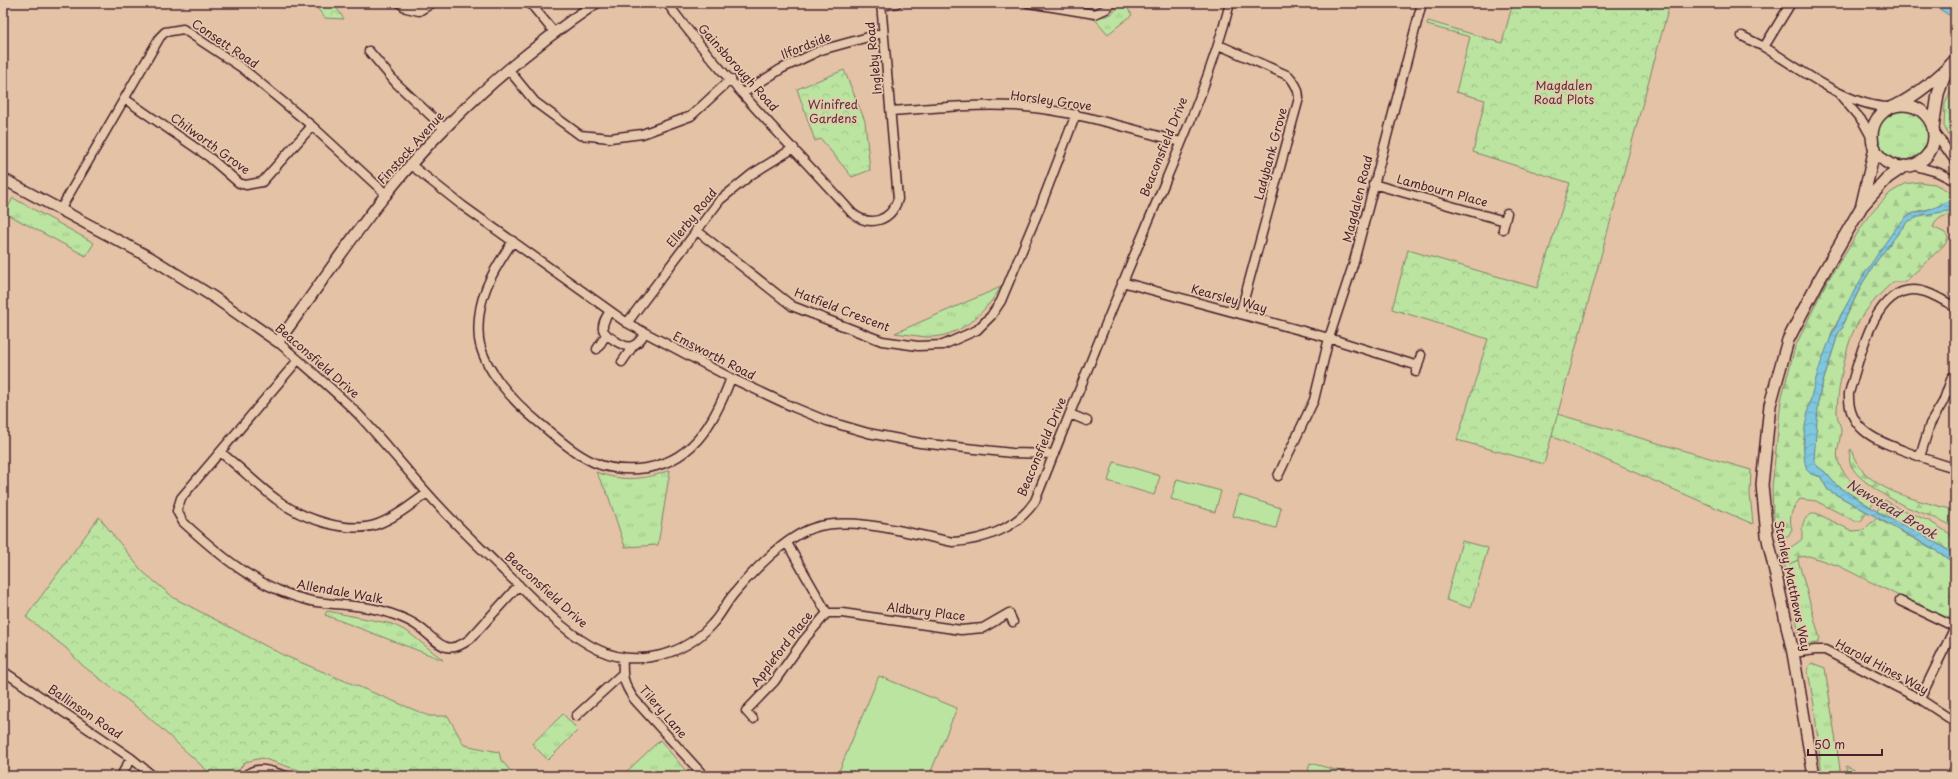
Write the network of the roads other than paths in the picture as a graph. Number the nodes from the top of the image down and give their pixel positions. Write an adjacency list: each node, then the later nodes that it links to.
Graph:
1 (400, 3): 2 (street)
2 (432, 3)
3 (530, 3): 13 (street)
4 (596, 3): 13 (street, Finstock Avenue)
5 (667, 3): 22 (street, Gainsborough Road)
6 (897, 3): 12 (street)
7 (1028, 3): 8 (street)
8 (1112, 3)
9 (1230, 3): 16 (street, Beaconsfield Drive)
10 (1422, 3): 40 (street, Magdalen Road)
11 (1791, 3): 17 (street)
12 (881, 4): 14 (street, Ingleby Road)
13 (554, 32): 21 (street, Finstock Avenue)
14 (883, 33): 23 (street, Ilfordside); 27 (street, Ingleby Road)
15 (1742, 36): 17 (street)
16 (1219, 45): 32 (street, Beaconsfield Drive); 50 (street, Ladybank Grove)
17 (1764, 47): 24 (street)
18 (369, 51): 30 (street)
19 (1955, 60): 20 (main road)
20 (1947, 69): 26 (main road); 31 (main road)
21 (508, 70): 22 (street); 30 (street, Finstock Avenue)
22 (731, 79): 23 (street, Gainsborough Road)
23 (743, 92): 34 (street, Gainsborough Road)
24 (1838, 92): 26 (street); 33 (street)
25 (125, 99): 29 (street, Chilworth Grove); 29 (street, Consett Road); 43 (street, Consett Road)
26 (1893, 106): 31 (main road); 33 (main road)
27 (891, 111): 28 (street, Horsley Grove); 34 (street, Ingleby Road)
28 (1076, 114): 32 (street, Horsley Grove); 45 (street, Hatfield Crescent)
29 (312, 126): 41 (street, Consett Road)
30 (444, 128): 36 (street, Finstock Avenue)
31 (1933, 129): 35 (street); 37 (main road)
32 (1181, 142): 47 (street, Beaconsfield Drive)
33 (1874, 144): 37 (main road); 42 (main road, Stanley Matthews Way)
34 (794, 148): 45 (street, Ellerby Road)
35 (1955, 162)
36 (411, 165): 41 (street, Finstock Avenue); 46 (street, Emsworth Road)
37 (1908, 166): 39 (street); 42 (main road, Stanley Matthews Way)
38 (3, 179): 43 (street, Beaconsfield Drive)
39 (1955, 180)
40 (1374, 184): 44 (street, Lambourn Place); 54 (street, Magdalen Road)
41 (387, 194): 55 (street, Finstock Avenue)
42 (1862, 206): 78 (main road, Stanley Matthews Way)
43 (60, 210): 55 (street, Beaconsfield Drive)
44 (1503, 229)
45 (696, 230): 51 (street, Ellerby Road)
46 (513, 241): 49 (street, Emsworth Road); 62 (street)
47 (1122, 282): 50 (street, Kearsley Way); 64 (street, Beaconsfield Drive)
48 (1955, 307): 68 (street)
49 (610, 311): 51 (street, Emsworth Road); 53 (street)
50 (1240, 314): 54 (street, Kearsley Way)
51 (627, 323): 52 (street, Emsworth Road)
52 (645, 333): 56 (street); 62 (street, Emsworth Road)
53 (606, 335): 56 (street); 57 (street)
54 (1330, 338): 58 (street, Kearsley Way); 70 (street, Magdalen Road)
55 (278, 342): 59 (street, Beaconsfield Drive)
56 (633, 346): 60 (street)
57 (597, 349)
58 (1421, 355)
59 (298, 360): 66 (street, Allendale Walk); 71 (street, Beaconsfield Drive)
60 (622, 362)
61 (1952, 377): 63 (street)
62 (730, 378): 67 (street, Emsworth Road)
63 (1951, 393): 68 (street)
64 (1070, 414): 65 (street); 67 (street, Beaconsfield Drive)
65 (1087, 421)
66 (220, 452): 71 (street); 73 (street, Allendale Walk)
67 (1054, 454): 72 (street, Beaconsfield Drive)
68 (1920, 457): 69 (street)
69 (1955, 468)
70 (1278, 476)
71 (427, 493): 73 (street, Beaconsfield Drive)
72 (787, 542): 75 (street); 79 (street, Beaconsfield Drive)
73 (519, 585): 79 (street, Beaconsfield Drive)
74 (1900, 601): 77 (street)
75 (827, 613): 76 (street, Aldbury Place); 84 (street, Appleford Place)
76 (1013, 622)
77 (1955, 627): 82 (street)
78 (1793, 654): 82 (street, Harold Hines Way); 93 (main road, Stanley Matthews Way)
79 (623, 657): 81 (street, Tilery Lane)
80 (3, 671): 86 (street, Ballinson Road)
81 (622, 674): 83 (street); 92 (street, Tilery Lane)
82 (1920, 699): 85 (street, Harold Hines Way)
83 (576, 716)
84 (753, 719)
85 (1955, 722)
86 (131, 758): 88 (street); 89 (street, Ballinson Road)
87 (1955, 769): 94 (street)
88 (121, 776)
89 (153, 776)
90 (245, 776): 91 (street)
91 (286, 776)
92 (704, 776)
93 (1814, 776)
94 (1950, 776)

